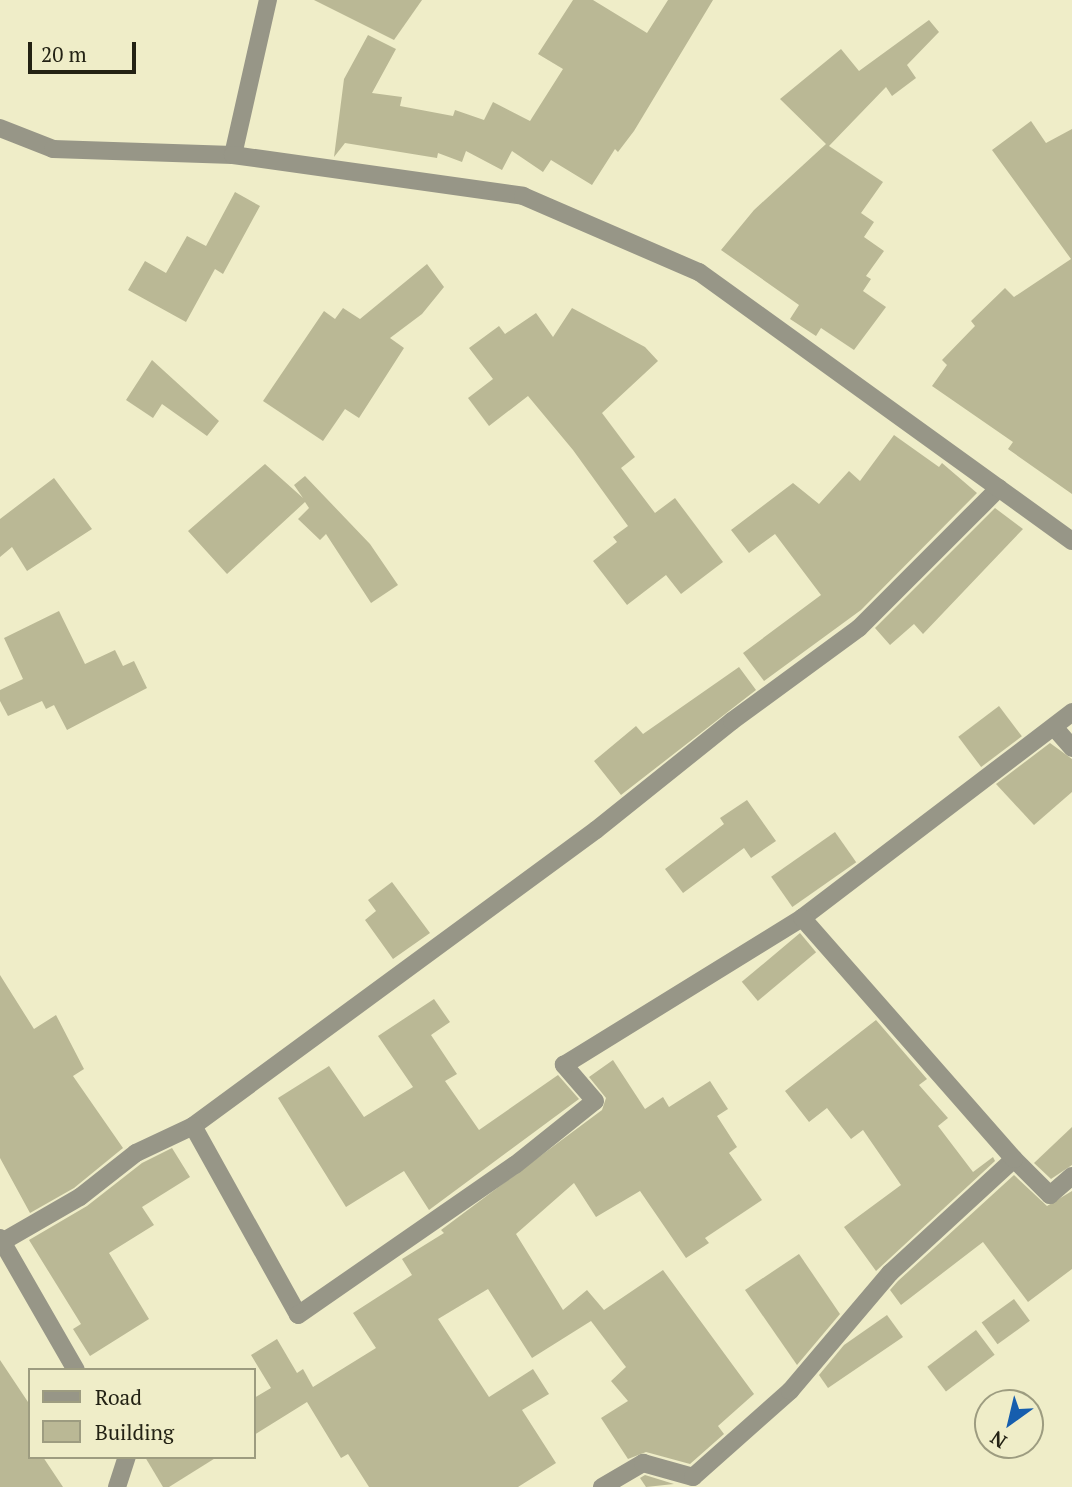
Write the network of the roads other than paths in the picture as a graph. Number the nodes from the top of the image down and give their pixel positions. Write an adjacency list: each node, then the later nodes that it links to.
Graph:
1 (268, 0): 3 (street)
2 (0, 128): 3 (street)
3 (233, 155): 4 (street)
4 (999, 488): 5 (street); 10 (street)
5 (1072, 541)
6 (1072, 712): 7 (street)
7 (1054, 727): 8 (street); 9 (street)
8 (1072, 748)
9 (802, 918): 10 (street); 11 (street)
10 (193, 1126): 13 (street)
11 (1014, 1159): 12 (street); 18 (street)
12 (1072, 1176)
13 (1, 1240): 14 (street)
14 (6, 1264): 15 (street)
15 (75, 1368)
16 (126, 1459): 17 (street)
17 (117, 1487)
18 (602, 1487)

